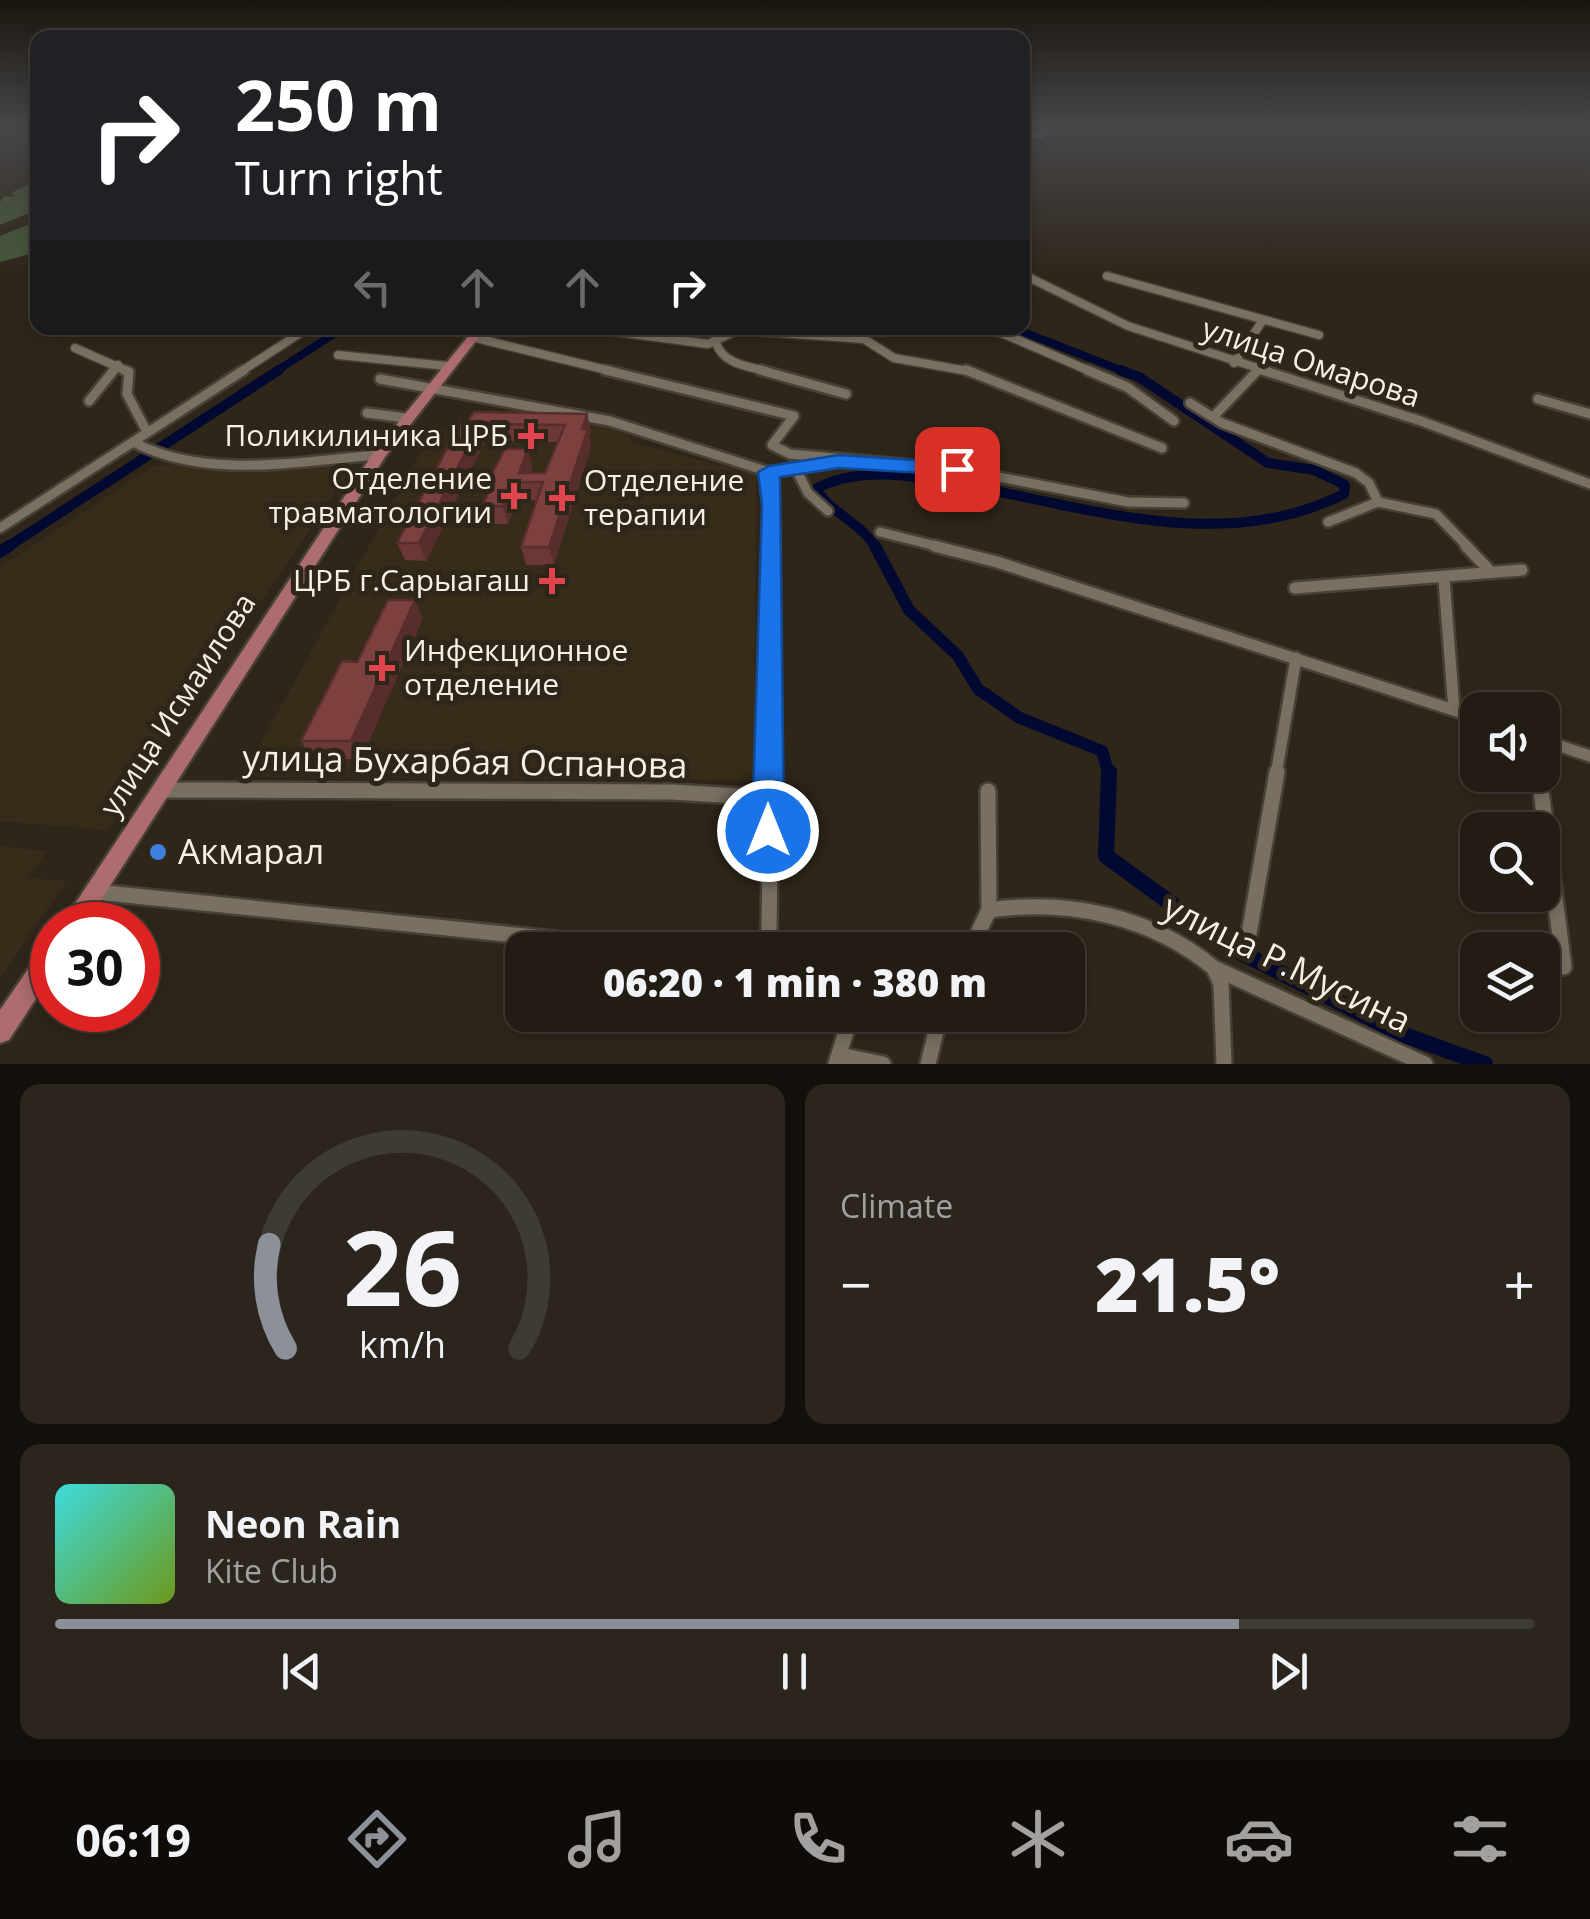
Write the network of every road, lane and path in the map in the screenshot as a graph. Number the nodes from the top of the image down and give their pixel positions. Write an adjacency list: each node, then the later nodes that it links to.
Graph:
1 (1106, 276): 3 (street)
2 (1030, 278): 15 (street, улица Омарова)
3 (1264, 320): 11 (street); 15 (street)
4 (298, 335): 30 (street)
5 (473, 335): 17 (main road, улица Исмаилова)
6 (487, 335): 33 (street)
7 (647, 335): 12 (street)
8 (730, 335): 12 (street)
9 (808, 335): 32 (street)
10 (1006, 335): 29 (street)
11 (1319, 336)
12 (716, 343): 21 (street)
13 (75, 348): 16 (street)
14 (338, 355): 17 (street)
15 (1234, 362): 18 (street, улица Омарова)
16 (118, 365): 23 (street); 30 (street)
17 (447, 366): 20 (main road, улица Исмаилова)
18 (1258, 370): 27 (street); 38 (street, улица Омарова)
19 (380, 379): 20 (street)
20 (430, 386): 28 (main road, улица Исмаилова); 36 (street)
21 (846, 394)
22 (1538, 399): 26 (street)
23 (89, 401)
24 (1190, 403): 27 (street)
25 (368, 413): 28 (street)
26 (1590, 414)
27 (1214, 416): 39 (street)
28 (406, 418): 34 (main road, улица Исмаилова)
29 (1174, 422)
30 (146, 430): 31 (street)
31 (135, 443): 34 (street); 43 (street)
32 (1162, 448)
33 (790, 454): 35 (street); 37 (street)
34 (380, 455): 54 (main road, улица Исмаилова)
35 (839, 462): 37 (street); 40 (street)
36 (769, 472): 37 (street); 57 (street)
37 (792, 472): 41 (street)
38 (1590, 484)
39 (1378, 502): 42 (street); 46 (street)
40 (1184, 503)
41 (828, 511)
42 (1328, 522)
43 (0, 528)
44 (880, 532): 49 (street)
45 (1522, 570): 46 (street)
46 (1490, 571): 47 (street)
47 (1444, 578): 48 (street); 50 (street)
48 (1294, 588)
49 (1296, 658): 50 (street); 64 (street)
50 (1454, 710): 51 (street)
51 (1460, 712)
52 (1560, 746): 53 (street)
53 (1590, 756)
54 (162, 790): 57 (street, улица Бухарбая Оспанова); 58 (main road, улица Исмаилова)
55 (988, 791): 60 (street)
56 (1542, 792): 65 (street)
57 (768, 798): 61 (street)
58 (94, 892): 59 (main road, улица Исмаилова); 63 (street)
59 (87, 902)
60 (989, 910): 62 (street); 66 (street, улица Р.Мусина)
61 (769, 932)
62 (979, 932)
63 (505, 934)
64 (1248, 934)
65 (1564, 966)
66 (1214, 968): 74 (street); 75 (street, улица Р.Мусина)
67 (30, 987): 68 (main road)
68 (0, 1031)
69 (846, 1032): 71 (street)
70 (936, 1032): 73 (street)
71 (838, 1060): 72 (street)
72 (883, 1064)
73 (928, 1064)
74 (1224, 1064)
75 (1425, 1064)

